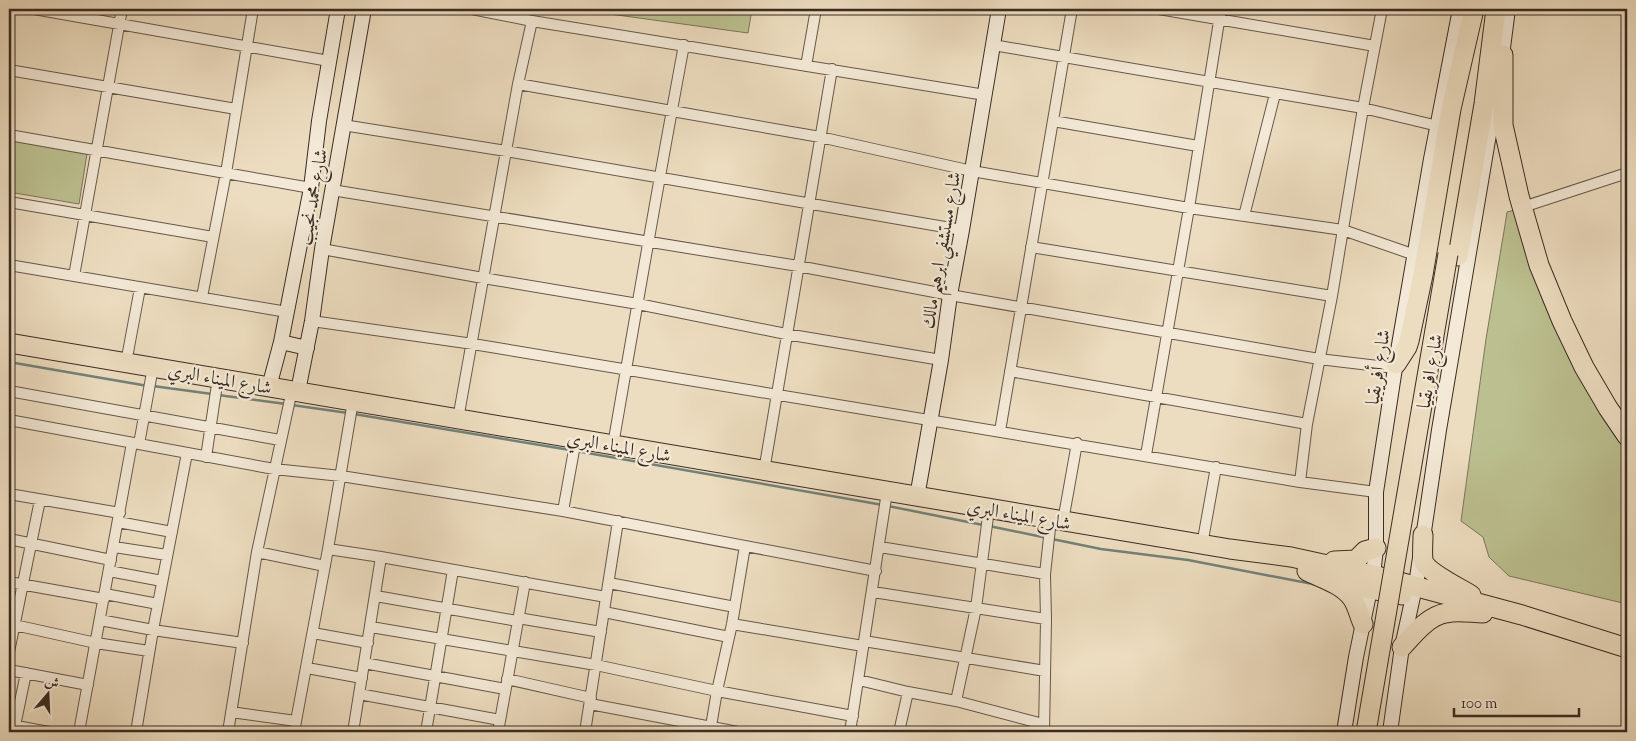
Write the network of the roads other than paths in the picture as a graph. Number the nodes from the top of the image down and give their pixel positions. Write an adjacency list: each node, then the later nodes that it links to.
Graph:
1 (34, 9): 20 (street)
2 (122, 9): 20 (street)
3 (252, 9): 23 (street)
4 (338, 9): 27 (street, شارع محمد نجيب)
5 (364, 9): 40 (street, شارع محمد نجيب)
6 (472, 9): 19 (street)
7 (816, 9): 28 (street)
8 (999, 9): 22 (street, شارع مستشفي ابرهيم مالك)
9 (1072, 9): 26 (street)
10 (1159, 9): 18 (street)
11 (1221, 9): 18 (street)
12 (1382, 9): 24 (street)
13 (1460, 9): 41 (street, شارع أفريقيا)
14 (1474, 9): 91 (highway)
15 (1484, 9): 68 (highway, شارع افريقيا)
16 (1496, 9): 68 (highway, شارع افريقيا)
17 (1508, 9): 25 (street)
18 (1219, 20): 24 (street); 31 (street)
19 (532, 21): 21 (street); 32 (street)
20 (119, 24): 23 (street); 33 (street)
21 (684, 45): 28 (street); 38 (street)
22 (993, 45): 26 (street); 35 (street, شارع مستشفي ابرهيم مالك)
23 (247, 46): 27 (street); 37 (street)
24 (1375, 46): 36 (street)
25 (1503, 55): 56 (highway); 134 (street)
26 (1064, 58): 31 (street); 39 (street)
27 (329, 61): 52 (street, شارع محمد نجيب)
28 (806, 66): 30 (street)
29 (9, 70): 33 (street)
30 (832, 70): 35 (street); 43 (street)
31 (1209, 83): 34 (street); 44 (street)
32 (518, 84): 38 (street); 46 (street)
33 (108, 87): 37 (street); 45 (street)
34 (1275, 94): 36 (street); 60 (street)
35 (985, 95): 47 (street, شارع مستشفي ابرهيم مالك)
36 (1362, 108): 41 (street); 62 (street)
37 (236, 109): 48 (street)
38 (671, 111): 43 (street); 50 (street)
39 (1053, 121): 44 (street); 51 (street)
40 (343, 125): 46 (street); 53 (street, شارع محمد نجيب)
41 (1438, 126): 67 (street, شارع أفريقيا)
42 (9, 135): 45 (street)
43 (820, 137): 47 (street); 55 (street)
44 (1198, 146): 57 (street)
45 (97, 150): 48 (street); 58 (street)
46 (506, 151): 50 (street); 59 (street)
47 (972, 171): 51 (street); 61 (street, شارع مستشفي ابرهيم مالك)
48 (226, 173): 52 (street); 63 (street)
49 (1627, 173): 56 (street)
50 (659, 177): 55 (street); 64 (street)
51 (1043, 183): 57 (street); 65 (street)
52 (310, 188): 80 (street, شارع محمد نجيب)
53 (332, 190): 59 (street); 66 (street, شارع محمد نجيب)
54 (9, 202): 58 (street)
55 (809, 203): 61 (street); 70 (street)
56 (1522, 207): 109 (highway)
57 (1189, 208): 60 (street); 71 (street)
58 (85, 215): 63 (street); 72 (street)
59 (495, 216): 64 (street); 73 (street)
60 (1244, 216): 62 (street)
61 (962, 230): 75 (street, شارع مستشفي ابرهيم مالك)
62 (1343, 230): 67 (street); 76 (street)
63 (213, 237): 77 (street)
64 (647, 241): 70 (street); 78 (street)
65 (1031, 247): 71 (street); 79 (street)
66 (322, 249): 73 (street); 81 (street, شارع محمد نجيب)
67 (1415, 255): 91 (street, شارع أفريقيا)
68 (1453, 255): 231 (highway, شارع افريقيا, bridge); 232 (highway, شارع افريقيا)
69 (9, 265): 72 (street)
70 (798, 266): 75 (street); 83 (street)
71 (1177, 271): 76 (street); 82 (street)
72 (74, 276): 74 (street)
73 (483, 278): 78 (street); 86 (street)
74 (140, 288): 77 (street); 90 (street)
75 (950, 295): 79 (street); 89 (street, شارع مستشفي ابرهيم مالك)
76 (1332, 296): 88 (street)
77 (202, 297): 80 (street)
78 (638, 304): 83 (street); 93 (street)
79 (1021, 307): 82 (street); 94 (street)
80 (287, 312): 84 (street, شارع محمد نجيب)
81 (312, 321): 86 (street); 87 (street, شارع محمد نجيب)
82 (1167, 332): 88 (street); 100 (street)
83 (786, 334): 89 (street); 99 (street)
84 (281, 342): 87 (street); 96 (street, شارع محمد نجيب)
85 (9, 343): 90 (highway, شارع الميناء البري)
86 (473, 344): 93 (street); 103 (street)
87 (307, 348): 98 (street, شارع محمد نجيب)
88 (1319, 358): 91 (street); 106 (street)
89 (941, 360): 104 (street, شارع مستشفي ابرهيم مالك)
90 (126, 363): 92 (highway, شارع الميناء البري)
91 (1396, 366): 124 (street, شارع أفريقيا)
92 (152, 367): 95 (highway, شارع الميناء البري); 102 (street)
93 (626, 369): 99 (street); 114 (street)
94 (1010, 371): 100 (street); 108 (street)
95 (218, 378): 96 (highway, شارع الميناء البري); 107 (street)
96 (269, 387): 98 (highway, شارع الميناء البري)
97 (9, 391): 102 (street)
98 (295, 391): 101 (highway, شارع الميناء البري); 111 (street)
99 (776, 394): 104 (street); 120 (street)
100 (1156, 397): 106 (street); 116 (street)
101 (353, 401): 103 (highway, شارع الميناء البري); 121 (street)
102 (144, 416): 107 (street); 112 (street)
103 (458, 419): 110 (highway, شارع الميناء البري)
104 (931, 419): 108 (street); 126 (street, شارع مستشفي ابرهيم مالك)
105 (9, 420): 112 (street)
106 (1307, 424): 122 (street)
107 (211, 428): 111 (street); 117 (street)
108 (1000, 431): 113 (street)
109 (1627, 436)
110 (576, 439): 114 (highway, شارع الميناء البري); 129 (street)
111 (280, 440): 119 (street)
112 (135, 443): 115 (street); 130 (street)
113 (1077, 443): 116 (street); 131 (street)
114 (613, 445): 120 (highway, شارع الميناء البري)
115 (187, 454): 117 (street); 133 (street)
116 (1146, 455): 118 (street)
117 (206, 457): 119 (street)
118 (1216, 467): 122 (street); 137 (street)
119 (274, 469): 121 (street); 143 (street)
120 (764, 471): 123 (highway, شارع الميناء البري)
121 (341, 476): 129 (street); 142 (street)
122 (1300, 482): 124 (street)
123 (888, 492): 126 (highway, شارع الميناء البري); 140 (street)
124 (1376, 492): 141 (street, شارع أفريقيا)
125 (9, 494): 127 (street)
126 (917, 497): 128 (highway, شارع الميناء البري)
127 (40, 500): 130 (street); 136 (street)
128 (989, 509): 131 (highway, شارع الميناء البري); 147 (street)
129 (564, 511): 132 (street)
130 (119, 517): 133 (street); 139 (street)
131 (1057, 520): 137 (highway, شارع الميناء البري); 153 (street)
132 (618, 521): 138 (street); 158 (street)
133 (172, 532): 144 (street)
134 (1423, 535): 161 (street); 169 (highway)
135 (9, 539): 136 (street)
136 (31, 543): 146 (street); 159 (street)
137 (1202, 545): 149 (highway, شارع الميناء البري)
138 (745, 546): 152 (street); 166 (street)
139 (114, 547): 144 (street); 146 (street)
140 (880, 547): 147 (street); 152 (street)
141 (1376, 548): 149 (highway); 157 (street, شارع أفريقيا)
142 (328, 549): 145 (street); 148 (street)
143 (257, 552): 148 (street); 184 (street)
144 (167, 555): 154 (street)
145 (381, 557): 150 (street); 162 (street)
146 (111, 560): 151 (street)
147 (983, 564): 153 (street); 168 (street)
148 (325, 566): 180 (street)
149 (1308, 566): 157 (highway); 176 (highway)
150 (453, 570): 156 (street); 167 (street)
151 (109, 571): 154 (street); 163 (street)
152 (876, 571): 160 (street)
153 (1045, 574): 172 (street)
154 (162, 581): 165 (street)
155 (9, 582): 159 (street)
156 (525, 582): 164 (street); 171 (street)
157 (1371, 582): 161 (highway); 176 (street, شارع أفريقيا)
158 (609, 583): 164 (street); 166 (street)
159 (23, 584): 163 (street); 174 (street)
160 (873, 592): 168 (street); 186 (street)
161 (1414, 592): 169 (highway); 187 (street)
162 (376, 596): 167 (street); 177 (street)
163 (104, 597): 165 (street); 173 (street)
164 (606, 597): 170 (street)
165 (158, 604): 178 (street)
166 (735, 607): 175 (street)
167 (447, 608): 171 (street); 182 (street)
168 (976, 608): 172 (street); 192 (street)
169 (1485, 609): 187 (highway); 188 (highway); 193 (highway)
170 (604, 612): 179 (street); 181 (street)
171 (518, 619): 179 (street); 190 (street)
172 (1046, 619): 198 (street)
173 (100, 620): 178 (street); 183 (street)
174 (12, 624): 183 (street); 191 (street)
175 (732, 624): 181 (street); 186 (street)
176 (1363, 624): 230 (street, شارع أفريقيا)
177 (371, 627): 182 (street); 185 (street)
178 (152, 630): 184 (street); 189 (street)
179 (601, 632): 195 (street)
180 (313, 633): 185 (street); 196 (street)
181 (729, 637): 205 (street)
182 (442, 639): 190 (street); 200 (street)
183 (96, 643): 189 (street); 204 (street)
184 (242, 643): 211 (street)
185 (368, 643): 194 (street)
186 (863, 643): 192 (street); 202 (street)
187 (1402, 647): 233 (street)
188 (1627, 648)
189 (150, 651): 220 (street)
190 (512, 651): 195 (street); 203 (street)
191 (9, 652)
192 (966, 658): 198 (street); 209 (street)
193 (1627, 658)
194 (364, 663): 200 (street); 201 (street)
195 (596, 665): 205 (street); 208 (street)
196 (307, 668): 201 (street); 214 (street)
197 (9, 670): 199 (street)
198 (1045, 671): 216 (street)
199 (26, 673): 204 (street); 215 (street)
200 (436, 676): 203 (street); 210 (street)
201 (362, 678): 207 (street)
202 (859, 680): 206 (street); 212 (street)
203 (506, 684): 208 (street); 213 (street)
204 (88, 685): 219 (street)
205 (717, 691): 212 (street); 217 (street)
206 (908, 692): 209 (street); 229 (street)
207 (359, 694): 210 (street); 223 (street)
208 (590, 701): 217 (street); 226 (street)
209 (956, 701): 216 (street)
210 (431, 707): 213 (street); 224 (street)
211 (231, 712): 214 (street); 221 (street)
212 (853, 716): 228 (street)
213 (500, 720): 225 (street)
214 (296, 721): 222 (street)
215 (12, 725): 218 (street)
216 (1043, 728)
217 (711, 730): 227 (street)
218 (49, 732)
219 (79, 732)
220 (136, 732)
221 (228, 732)
222 (294, 732)
223 (355, 732)
224 (426, 732)
225 (498, 732)
226 (585, 732)
227 (738, 732)
228 (850, 732)
229 (899, 732)
230 (1344, 732)
231 (1366, 732)
232 (1378, 732)
233 (1390, 732)

